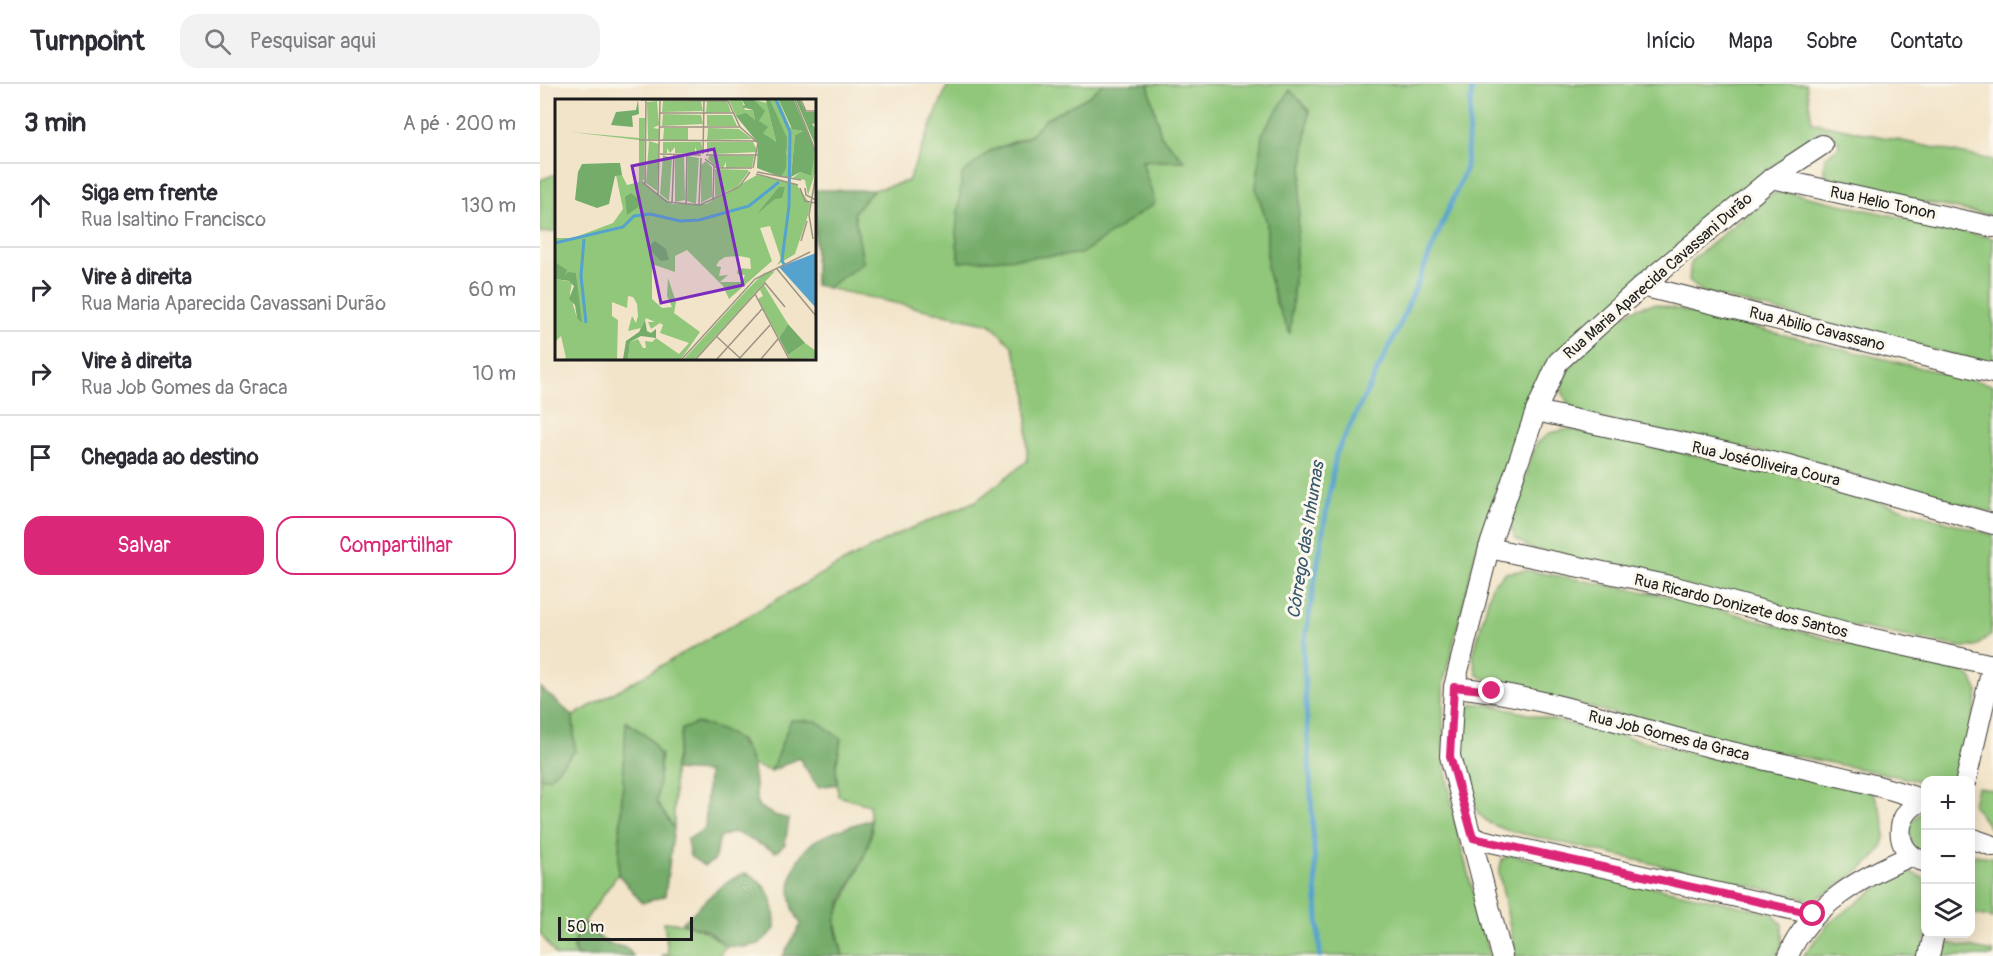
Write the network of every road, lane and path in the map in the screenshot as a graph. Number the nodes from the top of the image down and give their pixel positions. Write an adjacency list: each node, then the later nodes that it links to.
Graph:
1 (1822, 145): 2 (street, Rua Maria Aparecida Cavassani Durão)
2 (1772, 178): 3 (street, Rua Helio Tonon); 4 (street, Rua Maria Aparecida Cavassani Durão)
3 (1993, 227)
4 (1642, 286): 5 (street, Rua Abilio Cavassano); 6 (street, Rua Maria Aparecida Cavassani Durão)
5 (1993, 373)
6 (1536, 411): 7 (street, Rua JoséOliveira Coura); 8 (street, Rua Maria Aparecida Cavassani Durão)
7 (1993, 524)
8 (1489, 548): 9 (street, Rua Ricardo Donizete dos Santos); 10 (street, Rua Maria Aparecida Cavassani Durão)
9 (1993, 664): 11 (street)
10 (1454, 687): 12 (street, Rua Job Gomes da Graca); 13 (street, Rua Maria Aparecida Cavassani Durão)
11 (1967, 776)
12 (1919, 803): 14 (street)
13 (1473, 838): 15 (street); 17 (street, Rua Maria Aparecida Cavassani Durão)
14 (1913, 855): 15 (street)
15 (1813, 914): 18 (street)
16 (1933, 938): 19 (street)
17 (1502, 956)
18 (1788, 956)
19 (1929, 956)

